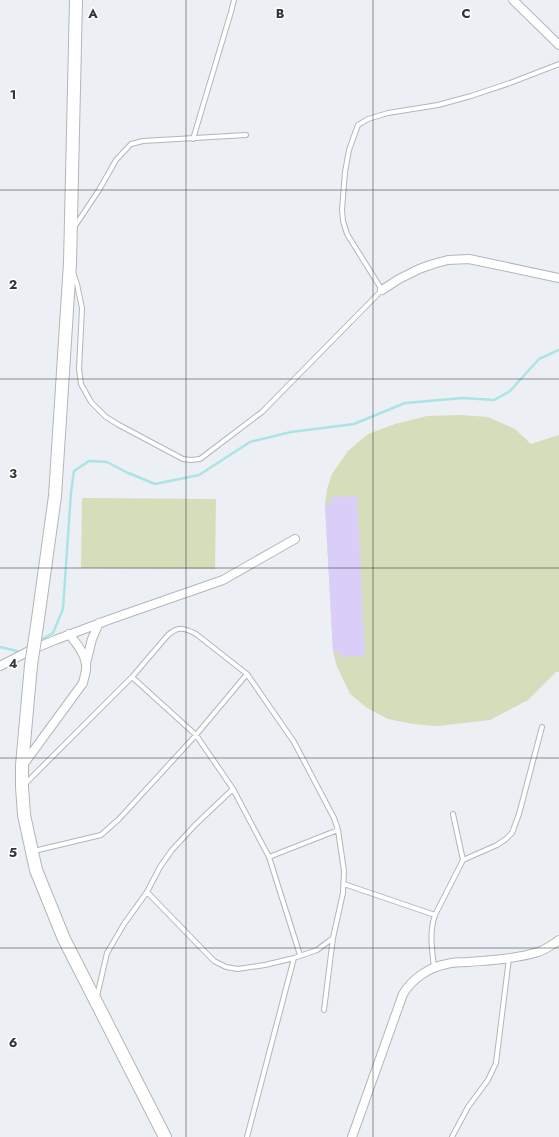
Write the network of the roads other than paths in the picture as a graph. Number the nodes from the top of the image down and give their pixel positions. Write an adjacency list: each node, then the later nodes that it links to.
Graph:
1 (76, 0): 8 (street)
2 (234, 0): 7 (lane)
3 (513, 0): 4 (street)
4 (559, 45)
5 (559, 64): 11 (lane)
6 (246, 135): 7 (lane)
7 (193, 139): 8 (lane)
8 (70, 233): 9 (street)
9 (70, 263): 11 (lane); 21 (street, bridge)
10 (559, 278): 11 (street)
11 (382, 290)
12 (295, 539): 13 (street)
13 (99, 623): 14 (street); 15 (street)
14 (69, 634): 15 (street); 16 (street)
15 (86, 664): 21 (street)
16 (0, 666)
17 (247, 674): 18 (lane); 20 (lane); 25 (lane)
18 (132, 677): 20 (lane); 22 (lane)
19 (542, 727): 28 (lane)
20 (196, 735): 23 (lane); 26 (lane)
21 (22, 765): 22 (street)
22 (22, 787): 26 (street)
23 (233, 789): 27 (lane); 30 (lane)
24 (453, 814): 28 (lane)
25 (338, 830): 27 (lane); 29 (lane)
26 (32, 851): 38 (street)
27 (269, 857): 34 (lane)
28 (463, 860): 31 (lane)
29 (344, 884): 31 (lane); 32 (lane)
30 (147, 892): 35 (lane); 38 (lane)
31 (435, 915): 37 (lane)
32 (333, 938): 34 (lane); 39 (lane)
33 (559, 940): 36 (street)
34 (300, 955): 35 (lane)
35 (294, 958): 41 (lane)
36 (509, 958): 37 (street); 43 (lane)
37 (434, 968): 42 (street)
38 (96, 1002): 40 (street)
39 (324, 1010)
40 (165, 1137)
41 (247, 1137)
42 (352, 1137)
43 (452, 1137)

